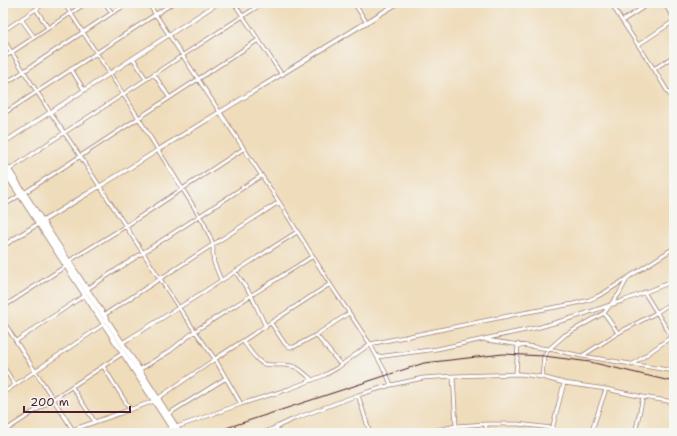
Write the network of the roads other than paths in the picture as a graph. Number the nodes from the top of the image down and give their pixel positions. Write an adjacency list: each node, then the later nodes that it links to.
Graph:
1 (45, 3): 16 (street)
2 (64, 3): 17 (street)
3 (86, 3): 17 (street)
4 (105, 3): 18 (street)
5 (129, 3): 18 (street)
6 (148, 3): 19 (street)
7 (173, 3): 19 (street)
8 (218, 3): 28 (street)
9 (234, 3): 20 (street)
10 (263, 3): 20 (street)
11 (354, 3): 24 (street)
12 (398, 3): 24 (street)
13 (611, 3): 23 (street)
14 (650, 3): 23 (street)
15 (664, 3): 22 (street)
16 (36, 9): 21 (street); 25 (street)
17 (71, 13): 25 (street); 27 (street)
18 (112, 13): 27 (street)
19 (155, 14): 28 (street); 34 (street)
20 (242, 16): 31 (street); 35 (street)
21 (21, 19): 26 (street); 29 (street)
22 (674, 20): 32 (street)
23 (622, 21): 32 (street)
24 (368, 23): 44 (street)
25 (48, 28): 29 (street)
26 (3, 31)
27 (83, 32): 34 (street); 41 (street)
28 (169, 35): 35 (street); 38 (street)
29 (34, 37): 33 (street)
30 (3, 39): 33 (street)
31 (258, 40): 44 (street); 45 (street)
32 (638, 45): 39 (street)
33 (12, 52): 37 (street); 41 (street)
34 (96, 52): 40 (street); 42 (street)
35 (183, 56): 43 (street); 45 (street)
36 (674, 56): 39 (street)
37 (3, 58)
38 (133, 58): 42 (street); 46 (street)
39 (654, 68): 52 (street)
40 (71, 69): 48 (street); 49 (street)
41 (24, 72): 47 (street); 49 (street)
42 (110, 73): 48 (street); 51 (street)
43 (154, 74): 46 (street); 53 (street)
44 (282, 75): 56 (street)
45 (198, 78): 53 (street); 56 (street)
46 (146, 79): 51 (street)
47 (3, 85)
48 (84, 90): 55 (street)
49 (37, 92): 55 (street); 57 (street)
50 (674, 92): 52 (street)
51 (123, 94): 58 (street); 59 (street)
52 (670, 95): 54 (street)
53 (169, 97): 58 (street)
54 (674, 102)
55 (50, 112): 59 (street); 60 (street)
56 (220, 113): 61 (street); 62 (street)
57 (3, 114)
58 (138, 117): 62 (street); 63 (street)
59 (64, 133): 63 (street); 65 (street)
60 (3, 143)
61 (243, 149): 66 (street); 68 (street)
62 (158, 150): 67 (street); 68 (street)
63 (80, 156): 67 (street); 69 (street)
64 (3, 161): 65 (main road)
65 (5, 172): 69 (main road)
66 (261, 176): 70 (street); 72 (street)
67 (100, 187): 73 (street); 74 (street)
68 (181, 189): 72 (street); 74 (street)
69 (22, 194): 71 (street); 73 (main road)
70 (279, 202): 75 (street); 76 (street)
71 (3, 206)
72 (200, 216): 76 (street); 79 (street)
73 (40, 222): 77 (street); 81 (main road)
74 (126, 226): 79 (street); 81 (street)
75 (297, 232): 80 (street); 82 (street)
76 (213, 244): 84 (street); 85 (street)
77 (3, 246)
78 (674, 248): 83 (street)
79 (142, 252): 84 (street); 88 (street)
80 (313, 256): 87 (street); 91 (street)
81 (67, 264): 88 (main road); 90 (main road); 94 (street)
82 (235, 271): 85 (street); 91 (street)
83 (628, 278): 93 (street); 114 (street)
84 (160, 279): 95 (street); 99 (street)
85 (221, 280): 95 (street)
86 (674, 280): 89 (street)
87 (330, 284): 96 (street); 101 (street)
88 (87, 289): 99 (main road)
89 (644, 292): 93 (street); 98 (street)
90 (85, 295): 102 (main road); 111 (street)
91 (251, 295): 104 (street); 106 (street)
92 (674, 301): 98 (street)
93 (610, 305): 97 (street); 110 (street)
94 (3, 307)
95 (179, 308): 106 (street); 113 (street)
96 (349, 312): 108 (street); 114 (street)
97 (604, 313): 107 (street); 116 (street)
98 (656, 313): 107 (street); 109 (street)
99 (104, 315): 113 (main road)
100 (3, 321): 103 (street)
101 (271, 323): 104 (street); 108 (street)
102 (104, 324): 117 (main road); 126 (street)
103 (7, 327): 105 (street); 111 (street)
104 (266, 327): 112 (street)
105 (3, 329)
106 (196, 331): 120 (street); 125 (street)
107 (618, 333): 118 (street)
108 (316, 335): 121 (street)
109 (673, 336): 122 (street)
110 (482, 340): 115 (street); 119 (street)
111 (16, 341): 126 (street)
112 (243, 341): 120 (street); 132 (street)
113 (122, 343): 125 (main road)
114 (370, 344): 119 (street); 121 (street)
115 (518, 344): 116 (street); 128 (street)
116 (549, 349): 118 (street); 130 (street)
117 (123, 353): 124 (street); 142 (main road)
118 (582, 356): 122 (street)
119 (377, 357): 135 (street)
120 (215, 359): 131 (street); 142 (street)
121 (342, 365): 132 (street)
122 (632, 365): 127 (street)
123 (3, 366): 134 (street)
124 (103, 366): 136 (street); 145 (street)
125 (139, 370): 142 (main road)
126 (35, 371): 134 (street); 141 (street)
127 (674, 371)
128 (516, 374): 129 (street); 130 (street)
129 (454, 376): 135 (street); 150 (street)
130 (542, 377): 133 (street)
131 (226, 378): 144 (street); 146 (street)
132 (312, 380): 144 (street)
133 (564, 383): 137 (street); 152 (street)
134 (15, 385): 138 (street)
135 (391, 385): 139 (street)
136 (72, 387): 141 (street); 147 (street)
137 (606, 389): 140 (street); 167 (street)
138 (3, 393)
139 (358, 395): 151 (street); 163 (street)
140 (643, 397): 143 (street); 168 (street)
141 (53, 399): 153 (street); 155 (street)
142 (156, 399): 145 (street); 146 (main road); 154 (main road)
143 (674, 402)
144 (241, 404): 154 (street)
145 (130, 409): 147 (street)
146 (168, 414): 154 (main road)
147 (95, 422): 155 (street)
148 (3, 424): 153 (street)
149 (486, 424): 150 (street); 152 (street); 165 (street)
150 (456, 426): 156 (street)
151 (276, 427): 161 (street); 162 (street)
152 (552, 428): 166 (street)
153 (7, 430): 157 (street)
154 (174, 430): 159 (street); 160 (main road)
155 (74, 431): 158 (street)
156 (438, 431): 164 (street)
157 (3, 432)
158 (63, 433)
159 (160, 433)
160 (180, 433)
161 (263, 433)
162 (279, 433)
163 (370, 433)
164 (423, 433)
165 (486, 433)
166 (551, 433)
167 (591, 433)
168 (635, 433)

